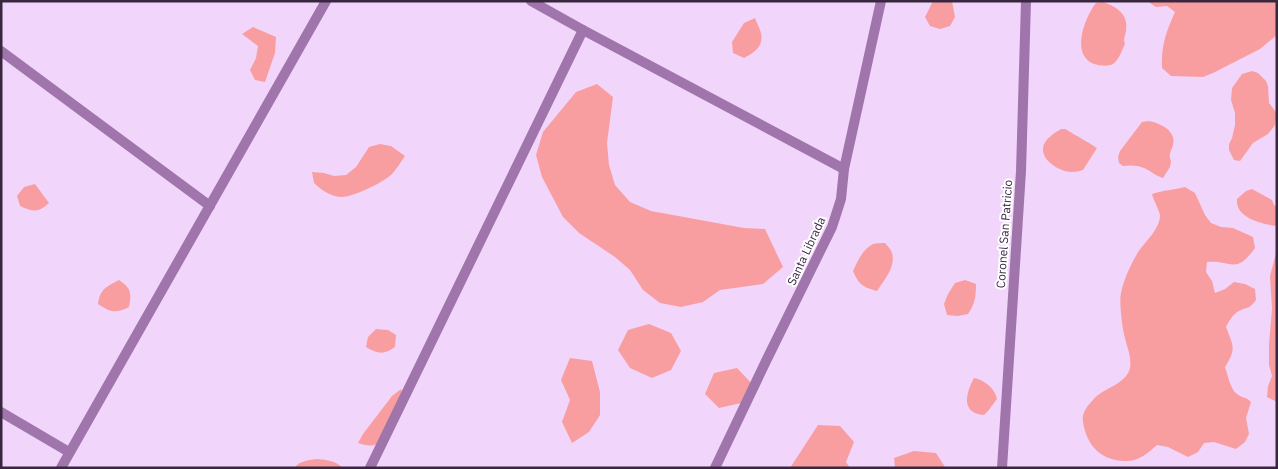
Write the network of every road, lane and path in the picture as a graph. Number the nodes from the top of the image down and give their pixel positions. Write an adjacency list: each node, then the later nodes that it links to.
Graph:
1 (326, 1): 8 (street)
2 (531, 1): 5 (street)
3 (881, 1): 7 (street, Santa Librada)
4 (1026, 1): 14 (street, Coronel San Patricio)
5 (583, 30): 7 (street); 12 (street)
6 (1, 51): 8 (street)
7 (844, 169): 13 (street, Santa Librada)
8 (210, 206): 10 (street)
9 (1, 412): 10 (street)
10 (70, 452): 11 (street)
11 (61, 468)
12 (370, 468)
13 (715, 468)
14 (1002, 468)

